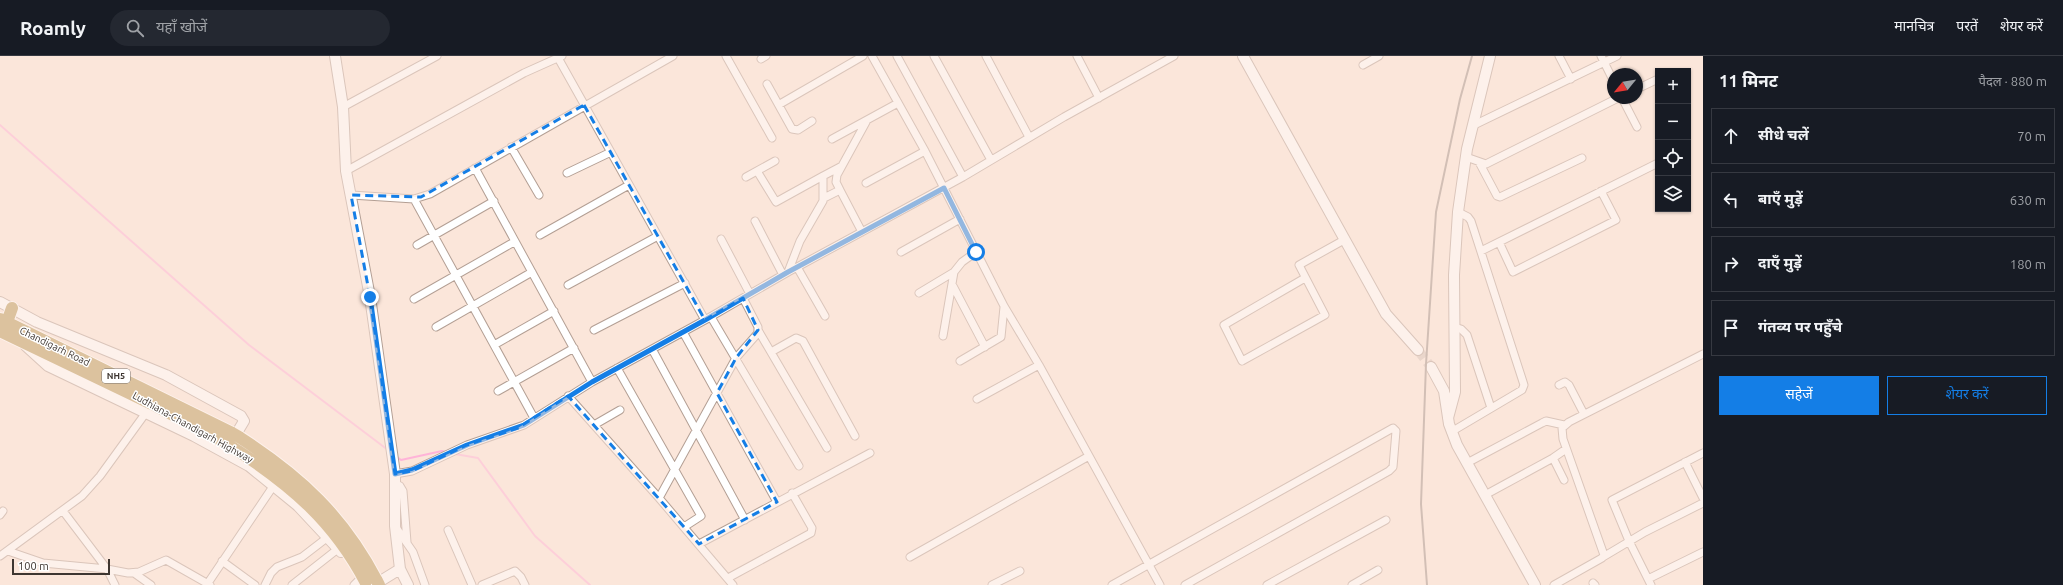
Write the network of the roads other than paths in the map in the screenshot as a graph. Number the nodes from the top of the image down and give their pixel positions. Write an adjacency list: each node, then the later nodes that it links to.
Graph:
1 (335, 56): 30 (street)
2 (437, 56): 30 (street)
3 (673, 56): 29 (street)
4 (726, 56): 36 (street)
5 (863, 56): 26 (street)
6 (872, 56): 25 (street)
7 (898, 56): 54 (street)
8 (934, 56): 43 (street)
9 (986, 56): 35 (street)
10 (1077, 56): 24 (street)
11 (1174, 56): 24 (street)
12 (1243, 56): 73 (street)
13 (1379, 56): 19 (street)
14 (1490, 56): 33 (street)
15 (1559, 56): 20 (street)
16 (1617, 56): 18 (street)
17 (559, 57): 29 (street); 49 (street)
18 (1603, 59): 20 (street)
19 (1363, 65)
20 (1571, 79): 33 (street)
21 (1655, 81): 23 (street)
22 (767, 84): 26 (street)
23 (1643, 86)
24 (1099, 98): 35 (street)
25 (898, 103): 32 (street); 39 (street)
26 (780, 104): 31 (street)
27 (1607, 104): 45 (street)
28 (1625, 104): 34 (street)
29 (584, 106): 38 (street); 40 (street)
30 (343, 107): 49 (street)
31 (812, 121)
32 (866, 122): 37 (street); 47 (street)
33 (1472, 126): 41 (street)
34 (1637, 127)
35 (1030, 137): 43 (street)
36 (772, 138)
37 (832, 139)
38 (511, 147): 48 (street); 61 (street)
39 (925, 151): 55 (street); 57 (street)
40 (611, 152): 51 (street); 56 (street)
41 (1466, 157): 45 (street); 65 (street)
42 (1582, 158): 45 (street)
43 (991, 160): 54 (street)
44 (775, 161): 50 (street)
45 (1480, 164)
46 (1655, 165): 59 (street)
47 (841, 167): 52 (street); 58 (street)
48 (475, 168): 63 (street); 64 (street)
49 (346, 171): 60 (street)
50 (757, 171): 52 (street); 53 (street)
51 (567, 174)
52 (823, 176): 62 (street)
53 (746, 177)
54 (963, 177): 57 (street)
55 (866, 183)
56 (629, 185): 70 (street); 71 (street)
57 (944, 188): 66 (street); 68 (street)
58 (840, 190): 62 (street); 68 (street)
59 (1601, 192): 75 (street); 75 (street)
60 (351, 195): 63 (street); 148 (street)
61 (539, 195)
62 (824, 198): 83 (street)
63 (414, 199): 69 (street)
64 (494, 201): 69 (street); 74 (street)
65 (1458, 212): 77 (street); 101 (street)
66 (960, 219): 78 (street); 79 (street)
67 (755, 221): 83 (street)
68 (862, 232): 80 (street)
69 (434, 234): 76 (street); 84 (street)
70 (540, 235)
71 (658, 236): 86 (street); 87 (street)
72 (721, 239): 90 (street)
73 (1344, 240): 85 (street); 111 (street)
74 (514, 242): 81 (street); 84 (street)
75 (1499, 242): 77 (street)
76 (417, 245)
77 (1481, 251): 126 (street)
78 (901, 252)
79 (976, 252): 82 (street); 94 (street)
80 (797, 267): 83 (street); 97 (street)
81 (532, 272): 93 (street); 96 (street)
82 (954, 272): 88 (street); 89 (street)
83 (785, 273): 90 (street)
84 (456, 275): 91 (street); 93 (street)
85 (1305, 278): 85 (street)
86 (685, 283): 98 (street); 102 (street)
87 (568, 285)
88 (953, 286): 105 (street); 108 (street)
89 (920, 293)
90 (746, 296): 98 (street); 103 (street)
91 (414, 299)
92 (0, 302): 95 (street)
93 (472, 306): 100 (street); 107 (street)
94 (1004, 306): 108 (street); 116 (street)
95 (12, 308): 99 (highway); 137 (street)
96 (554, 311): 107 (street); 109 (street)
97 (826, 316)
98 (708, 318): 104 (street); 114 (street)
99 (2, 324): 106 (highway, Ludhiana-Chandigarh Highway / NH5); 137 (highway, Chandigarh Road / NH5)
100 (436, 327)
101 (1454, 327): 126 (street); 131 (street)
102 (594, 330)
103 (758, 330): 112 (street); 114 (street)
104 (683, 332): 110 (street); 123 (street)
105 (943, 336)
106 (20, 341): 128 (street); 137 (highway, Ludhiana-Chandigarh Highway / NH5)
107 (494, 345): 119 (street)
108 (985, 347): 115 (street)
109 (574, 348): 119 (street); 120 (street)
110 (652, 349): 118 (street); 134 (street)
111 (1418, 350)
112 (771, 352): 136 (street); 138 (street)
113 (1703, 354): 129 (street)
114 (736, 358): 123 (street); 146 (street)
115 (960, 361)
116 (1039, 365): 125 (street); 142 (street)
117 (1430, 367): 131 (street)
118 (617, 368): 120 (street); 147 (street)
119 (514, 382): 122 (street); 130 (street)
120 (592, 382): 124 (street)
121 (1559, 385): 129 (street)
122 (498, 391)
123 (717, 393): 134 (street); 155 (street)
124 (568, 396): 130 (street); 133 (street)
125 (977, 399)
126 (1491, 408): 135 (street)
127 (620, 410): 133 (street)
128 (145, 414): 137 (street); 157 (street)
129 (1584, 414): 132 (street)
130 (534, 418): 148 (street)
131 (1448, 418): 135 (street)
132 (1564, 425): 139 (street); 145 (street)
133 (594, 426): 153 (street)
134 (697, 431): 147 (street); 158 (street)
135 (1451, 432): 145 (street)
136 (855, 436)
137 (231, 443): 150 (street); 184 (highway, NH5)
138 (827, 448)
139 (1566, 449): 143 (street); 172 (street)
140 (870, 453): 151 (street)
141 (1703, 453): 144 (street)
142 (1089, 456): 171 (street); 174 (street)
143 (1553, 458): 149 (street); 152 (street)
144 (1685, 462): 154 (street); 164 (street)
145 (1467, 463): 152 (street)
146 (799, 466)
147 (675, 471): 153 (street); 161 (street)
148 (395, 479): 160 (street); 165 (street)
149 (1564, 480)
150 (274, 485): 163 (street); 173 (street)
151 (792, 493): 155 (street); 180 (street)
152 (1485, 495): 201 (street)
153 (659, 498): 161 (street)
154 (1703, 498)
155 (777, 502): 158 (street)
156 (1703, 503): 164 (street)
157 (63, 511): 168 (street); 175 (street)
158 (745, 520): 166 (street)
159 (1386, 520): 199 (street)
160 (395, 526): 165 (street); 176 (street)
161 (684, 527): 166 (street)
162 (448, 530): 191 (street)
163 (328, 537): 167 (street); 188 (street)
164 (1629, 541): 172 (street); 181 (street)
165 (407, 542): 190 (street)
166 (699, 544): 180 (street)
167 (339, 548): 184 (street); 189 (street)
168 (8, 551): 170 (street); 175 (street)
169 (1703, 552): 181 (street)
170 (0, 556)
171 (910, 557)
172 (1603, 557): 202 (street)
173 (222, 561): 183 (street); 187 (street)
174 (1148, 565): 196 (street); 197 (street); 198 (street)
175 (107, 569): 179 (street); 185 (street)
176 (400, 569): 182 (street); 184 (street)
177 (1378, 570): 200 (street)
178 (1020, 571): 195 (street)
179 (134, 573): 183 (street); 186 (street)
180 (728, 578): 194 (street)
181 (1650, 582)
182 (404, 583)
183 (209, 584)
184 (367, 584)
185 (114, 585)
186 (151, 585)
187 (255, 585)
188 (265, 585)
189 (292, 585)
190 (425, 585)
191 (472, 585)
192 (482, 585): 193 (street)
193 (525, 585)
194 (733, 585)
195 (992, 585)
196 (1112, 585)
197 (1160, 585)
198 (1185, 585)
199 (1267, 585)
200 (1352, 585)
201 (1535, 585)
202 (1554, 585)

